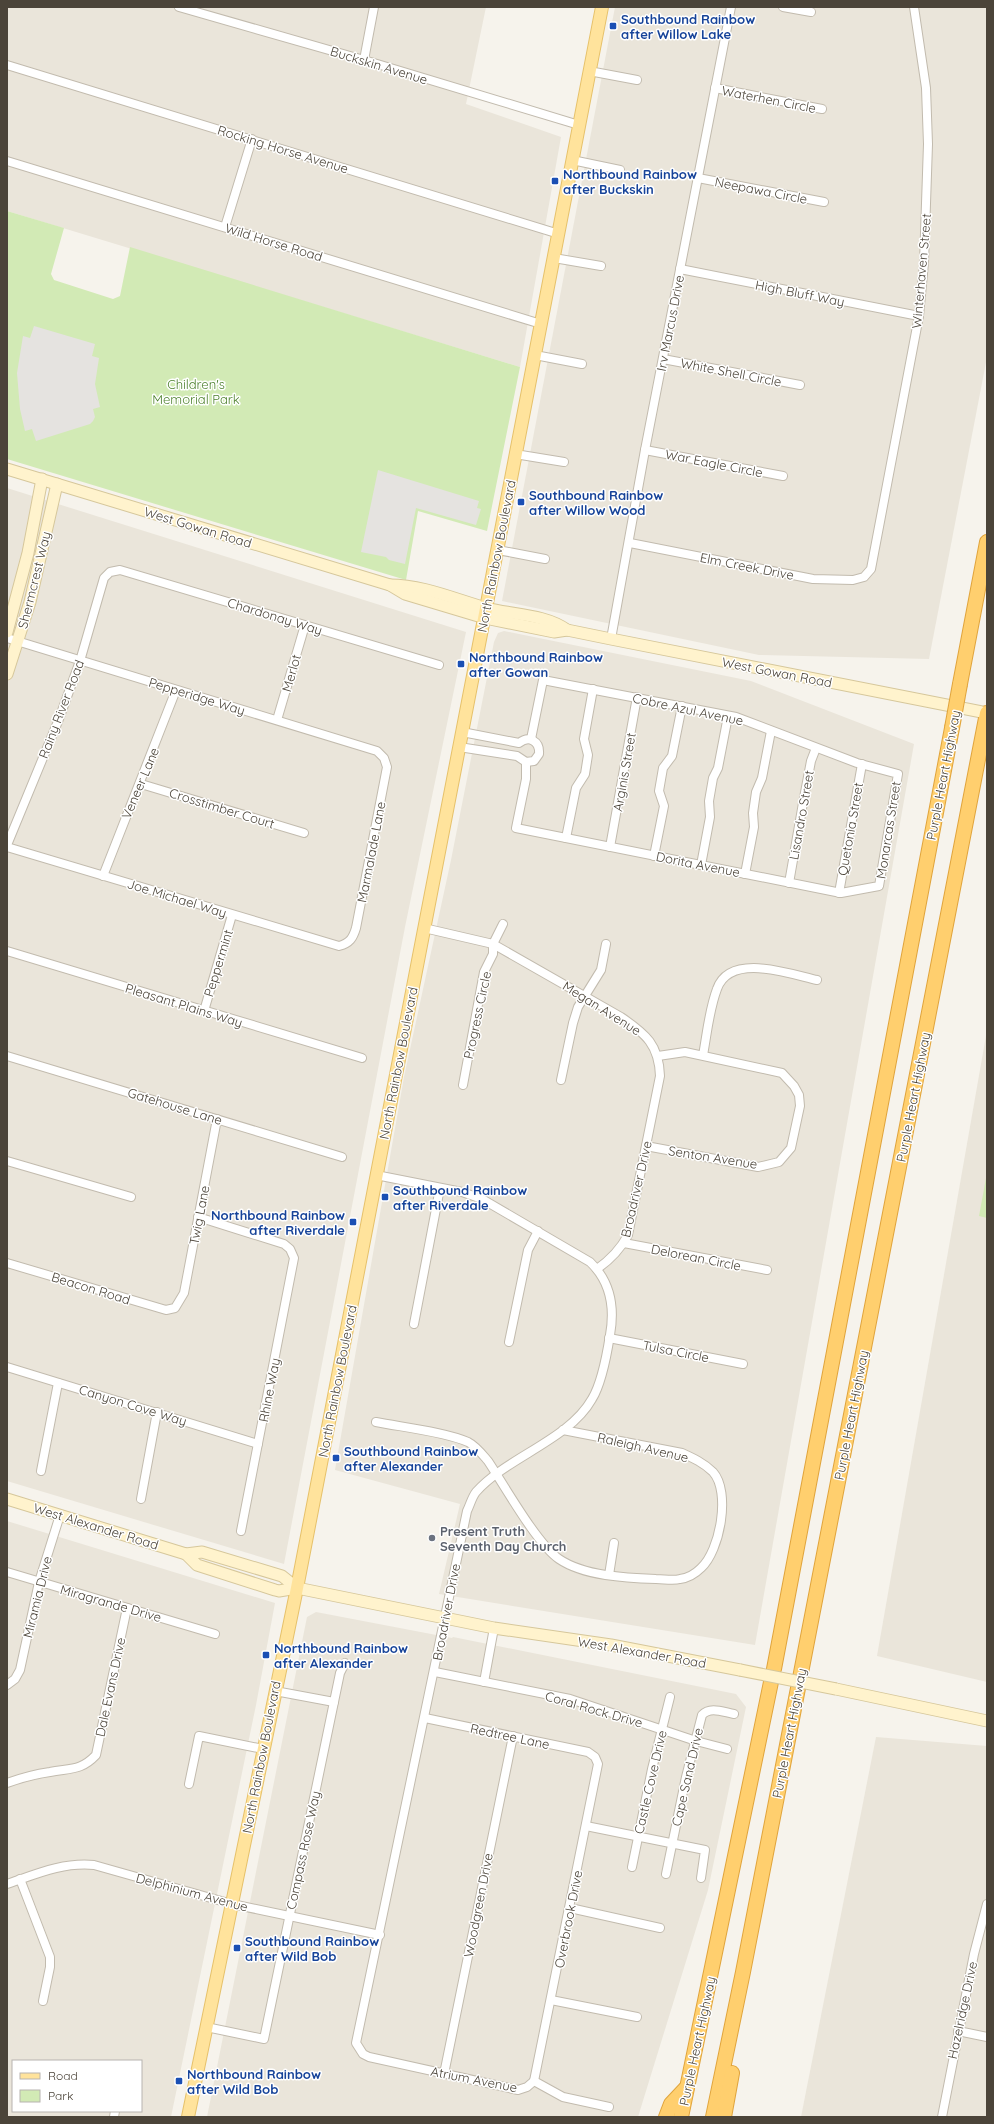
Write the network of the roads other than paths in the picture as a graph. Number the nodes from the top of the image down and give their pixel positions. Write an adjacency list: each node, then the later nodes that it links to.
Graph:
1 (179, 7): 8 (street, Buckskin Avenue)
2 (374, 7): 8 (street)
3 (602, 7): 10 (main road, North Rainbow Boulevard)
4 (731, 7): 12 (street, Irv Marcus Drive)
5 (784, 7): 7 (street)
6 (914, 7): 26 (street, Winterhaven Street)
7 (812, 12)
8 (364, 60): 14 (street, Buckskin Avenue)
9 (7, 65): 15 (street, Rocking Horse Avenue)
10 (589, 71): 11 (street); 14 (main road, North Rainbow Boulevard)
11 (637, 80)
12 (715, 88): 13 (street, Waterhen Circle); 19 (street, Irv Marcus Drive)
13 (822, 109)
14 (579, 126): 16 (main road, North Rainbow Boulevard)
15 (252, 139): 21 (street); 22 (street, Rocking Horse Avenue)
16 (572, 160): 18 (street); 22 (main road, North Rainbow Boulevard)
17 (7, 161): 21 (street, Wild Horse Road)
18 (620, 170)
19 (698, 178): 20 (street, Neepawa Circle); 25 (street, Irv Marcus Drive)
20 (824, 202)
21 (225, 227): 27 (street, Wild Horse Road)
22 (558, 234): 23 (main road, North Rainbow Boulevard)
23 (554, 258): 24 (street); 27 (main road, North Rainbow Boulevard)
24 (601, 266)
25 (680, 269): 26 (street, High Bluff Way); 29 (street, Irv Marcus Drive)
26 (919, 316): 44 (street, Winterhaven Street)
27 (541, 324): 28 (main road, North Rainbow Boulevard)
28 (535, 355): 30 (street); 33 (main road, North Rainbow Boulevard)
29 (663, 359): 31 (street, White Shell Circle); 32 (street, Irv Marcus Drive)
30 (582, 364)
31 (800, 386)
32 (645, 450): 36 (street, War Eagle Circle); 40 (street, Irv Marcus Drive)
33 (515, 454): 34 (street); 41 (main road, North Rainbow Boulevard)
34 (564, 462)
35 (7, 469): 37 (street, West Gowan Road)
36 (783, 476)
37 (42, 479): 38 (street, West Gowan Road); 47 (street, Shermcrest Way)
38 (57, 484): 45 (street, West Gowan Road); 50 (street, Shermcrest Way)
39 (987, 542): 179 (highway, Purple Heart Highway, bridge)
40 (630, 544): 44 (street, Elm Creek Drive); 49 (street, Irv Marcus Drive)
41 (498, 550): 42 (street); 45 (main road, North Rainbow Boulevard)
42 (545, 559)
43 (110, 572): 46 (street, Chardonay Way); 51 (street, Rainy River Road)
44 (864, 576)
45 (486, 613): 49 (street, West Gowan Road); 62 (main road, North Rainbow Boulevard)
46 (305, 625): 52 (street, Chardonay Way); 60 (street, Merlot)
47 (7, 632)
48 (7, 638): 50 (street, Pepperidge Way)
49 (612, 639): 58 (street, West Gowan Road)
50 (18, 642): 51 (street, Pepperidge Way); 53 (street, Shermcrest Way)
51 (80, 661): 55 (street, Pepperidge Way); 73 (street, Rainy River Road)
52 (439, 665)
53 (7, 674)
54 (593, 689): 56 (street, Cobre Azul Avenue); 63 (street, Cobre Azul Avenue); 72 (street)
55 (176, 690): 60 (street, Pepperidge Way); 70 (street, Veneer Lane)
56 (637, 697): 57 (street, Cobre Azul Avenue); 74 (street, Arginis Street)
57 (682, 706): 59 (street, Cobre Azul Avenue); 75 (street)
58 (987, 713): 169 (highway, Purple Heart Highway)
59 (728, 716): 61 (street, Cobre Azul Avenue); 76 (street)
60 (277, 720): 66 (street, Pepperidge Way)
61 (771, 731): 65 (street, Cobre Azul Avenue); 77 (street)
62 (462, 732): 63 (street); 64 (main road, North Rainbow Boulevard)
63 (531, 739): 67 (street)
64 (459, 747): 67 (street); 84 (main road, North Rainbow Boulevard)
65 (816, 748): 68 (street, Cobre Azul Avenue); 79 (street, Lisandro Street)
66 (384, 758): 85 (street, Marmalade Lane)
67 (526, 762): 72 (street, Dorita Avenue)
68 (862, 764): 69 (street, Cobre Azul Avenue); 81 (street, Quetonia Street)
69 (898, 774): 80 (street, Monarcas Street)
70 (141, 784): 71 (street, Crosstimber Court); 78 (street, Veneer Lane)
71 (304, 832)
72 (566, 838): 74 (street, Dorita Avenue)
73 (7, 846): 78 (street, Joe Michael Way)
74 (610, 847): 75 (street, Dorita Avenue)
75 (654, 856): 76 (street, Dorita Avenue)
76 (701, 865): 77 (street, Dorita Avenue)
77 (745, 874): 79 (street, Dorita Avenue)
78 (103, 876): 82 (street, Joe Michael Way)
79 (789, 883): 81 (street, Dorita Avenue)
80 (879, 886): 81 (street, Dorita Avenue)
81 (838, 893)
82 (232, 915): 85 (street, Joe Michael Way); 91 (street, Peppermint)
83 (503, 924): 86 (street, Progress Circle)
84 (424, 928): 86 (street, Megan Avenue); 102 (main road, North Rainbow Boulevard)
85 (347, 944)
86 (493, 944): 90 (street, Megan Avenue); 97 (street, Progress Circle)
87 (606, 944): 90 (street)
88 (7, 951): 91 (street, Pleasant Plains Way)
89 (817, 980): 92 (street)
90 (585, 996): 94 (street, Megan Avenue); 96 (street)
91 (204, 1011): 95 (street, Pleasant Plains Way)
92 (703, 1055): 94 (street); 99 (street, Senton Avenue)
93 (7, 1056): 98 (street, Gatehouse Lane)
94 (658, 1056): 99 (street, Broadriver Drive)
95 (362, 1058)
96 (561, 1080)
97 (463, 1085)
98 (218, 1119): 100 (street, Gatehouse Lane); 105 (street, Twig Lane)
99 (646, 1146): 107 (street, Broadriver Drive)
100 (342, 1157)
101 (7, 1160): 104 (street)
102 (376, 1175): 103 (street); 132 (main road, North Rainbow Boulevard)
103 (440, 1188): 106 (street); 112 (street)
104 (131, 1197)
105 (198, 1218): 111 (street, Twig Lane); 121 (street, Rhine Way)
106 (538, 1231): 109 (street); 114 (street)
107 (624, 1243): 109 (street, Broadriver Drive); 110 (street, Delorean Circle)
108 (7, 1263): 111 (street, Beacon Road)
109 (597, 1269): 113 (street, Broadriver Drive)
110 (767, 1270)
111 (174, 1308)
112 (414, 1324)
113 (609, 1338): 115 (street, Tulsa Circle); 120 (street, Broadriver Drive)
114 (509, 1342)
115 (744, 1364)
116 (7, 1367): 117 (street, Canyon Cove Way)
117 (58, 1383): 118 (street, Canyon Cove Way); 122 (street)
118 (157, 1412): 121 (street, Canyon Cove Way); 124 (street)
119 (376, 1422): 123 (street)
120 (563, 1430): 123 (street, Broadriver Drive); 130 (street, Raleigh Avenue)
121 (258, 1444): 127 (street, Rhine Way)
122 (41, 1471)
123 (496, 1474): 130 (street); 134 (street, Broadriver Drive)
124 (141, 1498)
125 (7, 1499): 126 (street, West Alexander Road)
126 (60, 1515): 131 (street, Miramia Drive); 132 (street, West Alexander Road)
127 (242, 1531)
128 (614, 1543): 130 (street)
129 (7, 1572): 131 (street, Miragrande Drive)
130 (609, 1575)
131 (39, 1582): 133 (street, Miragrande Drive); 140 (street, Miramia Drive)
132 (297, 1588): 134 (street, West Alexander Road); 141 (main road, North Rainbow Boulevard)
133 (127, 1608): 136 (street, Miragrande Drive); 153 (street, Dale Evans Drive)
134 (446, 1618): 135 (street, West Alexander Road); 138 (street, Broadriver Drive)
135 (494, 1628): 139 (street); 146 (street, West Alexander Road, bridge)
136 (215, 1634)
137 (345, 1663): 143 (street, Compass Rose Way)
138 (434, 1672): 139 (street, Coral Rock Drive); 145 (street, Broadriver Drive)
139 (484, 1682): 147 (street, Coral Rock Drive)
140 (7, 1685)
141 (274, 1690): 143 (street); 150 (main road, North Rainbow Boulevard)
142 (670, 1697): 147 (street, Castle Cove Drive)
143 (334, 1702): 166 (street, Compass Rose Way)
144 (734, 1714): 149 (street, Cape Sand Drive)
145 (425, 1718): 148 (street, Redtree Lane); 168 (street, Broadriver Drive)
146 (987, 1721)
147 (662, 1729): 149 (street, Coral Rock Drive); 156 (street, Castle Cove Drive)
148 (512, 1736): 152 (street, Redtree Lane); 177 (street, Woodgreen Drive)
149 (696, 1741): 151 (street, Coral Rock Drive); 157 (street, Cape Sand Drive)
150 (263, 1749): 154 (street); 163 (main road, North Rainbow Boulevard)
151 (727, 1749)
152 (595, 1757): 155 (street, Overbrook Drive)
153 (7, 1783)
154 (189, 1784)
155 (586, 1826): 156 (street); 165 (street, Overbrook Drive)
156 (638, 1836): 157 (street); 158 (street, Castle Cove Drive)
157 (672, 1843): 159 (street, Cape Sand Drive); 160 (street)
158 (632, 1867)
159 (666, 1874)
160 (701, 1878)
161 (20, 1879): 162 (street, Delphinium Avenue); 163 (street, Delphinium Avenue); 171 (street)
162 (7, 1884)
163 (232, 1904): 166 (street, Delphinium Avenue); 173 (main road, North Rainbow Boulevard)
164 (987, 1904): 174 (street, Hazelridge Drive)
165 (570, 1908): 167 (street); 170 (street, Overbrook Drive)
166 (289, 1916): 168 (street, Delphinium Avenue); 173 (street, Compass Rose Way)
167 (660, 1928)
168 (380, 1935): 176 (street, Broadriver Drive)
169 (743, 1972): 184 (highway, Purple Heart Highway); 185 (highway)
170 (551, 2000): 172 (street); 178 (street, Overbrook Drive)
171 (43, 2001)
172 (637, 2017)
173 (206, 2027): 181 (main road, North Rainbow Boulevard)
174 (958, 2031): 175 (street); 186 (street, Hazelridge Drive)
175 (987, 2037)
176 (359, 2049): 177 (street, Atrium Avenue)
177 (444, 2074): 178 (street, Atrium Avenue)
178 (534, 2081): 180 (street, Atrium Avenue)
179 (687, 2087): 182 (highway); 183 (highway, Purple Heart Highway)
180 (609, 2107)
181 (188, 2117)
182 (666, 2117)
183 (681, 2117)
184 (713, 2117)
185 (724, 2117)
186 (942, 2117)

